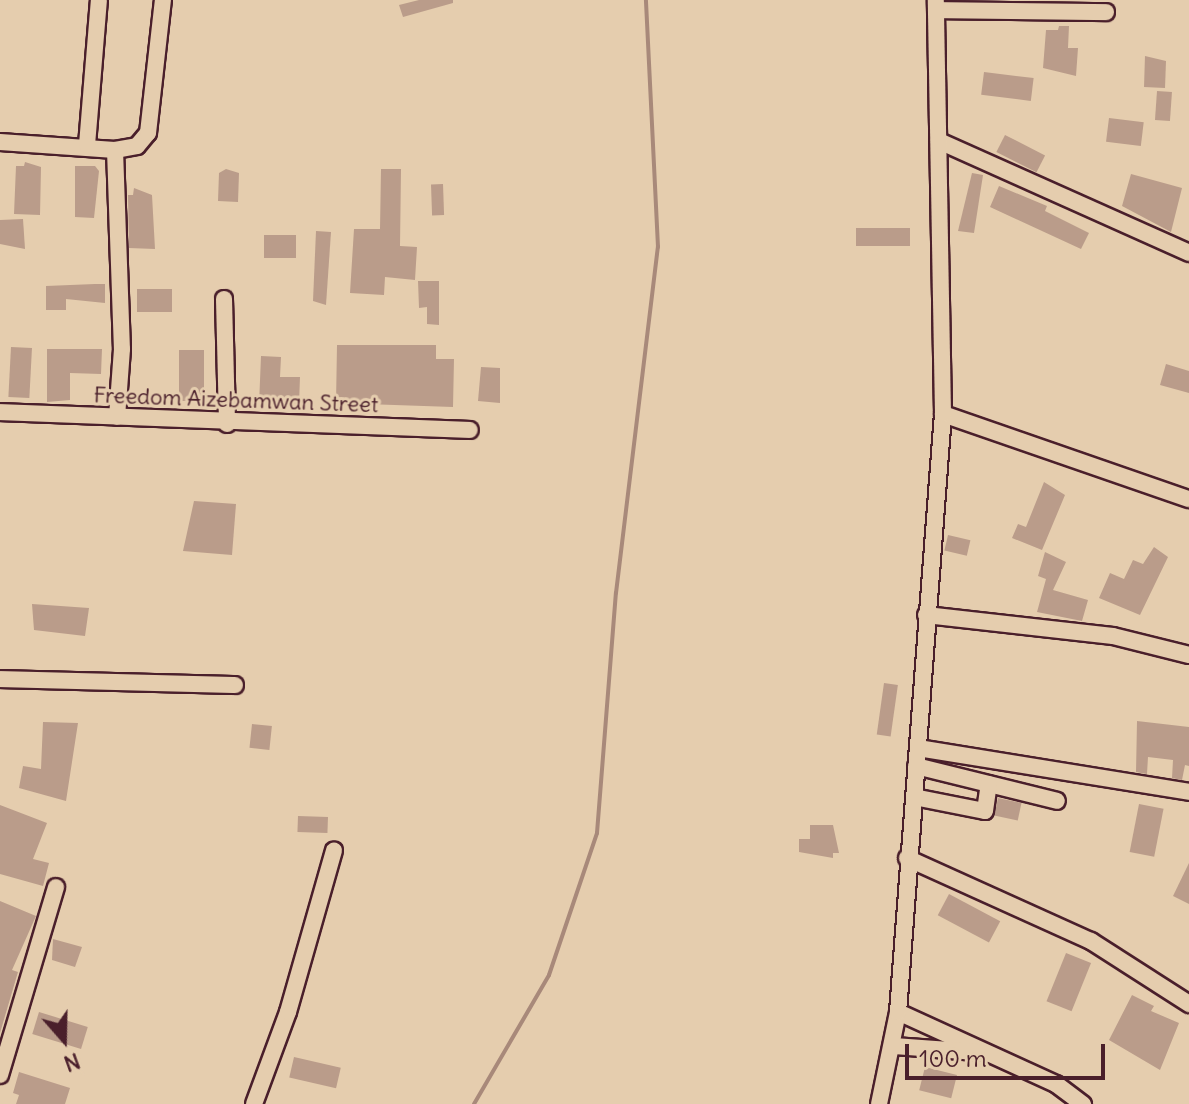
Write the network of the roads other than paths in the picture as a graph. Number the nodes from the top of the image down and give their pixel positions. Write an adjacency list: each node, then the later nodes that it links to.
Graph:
1 (99, 0): 7 (street)
2 (163, 0): 8 (street)
3 (936, 5): 4 (street); 5 (street)
4 (1106, 12)
5 (939, 141): 9 (street); 12 (street)
6 (0, 142): 7 (street)
7 (87, 145): 8 (street)
8 (115, 150): 13 (street)
9 (1189, 253)
10 (224, 299): 14 (street)
11 (0, 412): 13 (street, Freedom Aizebamwan Street)
12 (943, 414): 16 (street); 17 (street)
13 (117, 417): 14 (street, Freedom Aizebamwan Street)
14 (227, 424): 15 (street, Freedom Aizebamwan Street)
15 (470, 430)
16 (1189, 499)
17 (926, 615): 18 (street); 21 (street)
18 (1189, 655)
19 (0, 679): 20 (street)
20 (235, 685)
21 (918, 748): 22 (street); 24 (street)
22 (916, 766): 23 (street); 25 (street)
23 (989, 784): 25 (street); 26 (street)
24 (1189, 792)
25 (914, 797): 28 (street)
26 (1057, 801)
27 (334, 850): 35 (street)
28 (907, 858): 30 (street); 31 (street)
29 (56, 887): 34 (street)
30 (1189, 1004)
31 (898, 1012): 32 (street); 33 (street)
32 (894, 1046): 33 (street); 36 (street)
33 (983, 1052): 37 (street)
34 (0, 1075)
35 (254, 1104)
36 (879, 1104)
37 (1083, 1104)

